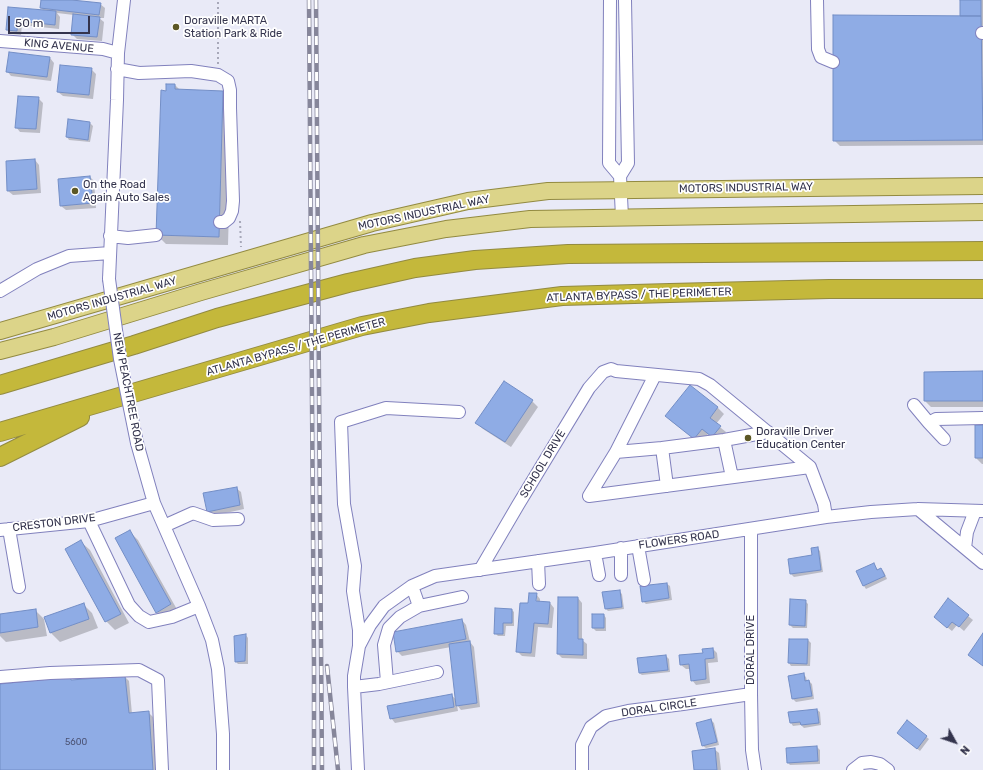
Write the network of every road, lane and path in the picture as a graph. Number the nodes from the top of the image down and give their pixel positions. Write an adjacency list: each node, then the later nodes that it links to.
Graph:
1 (124, 0): 7 (street, NEW PEACHTREE ROAD)
2 (218, 0): 10 (path)
3 (610, 0): 11 (street)
4 (625, 0): 11 (street)
5 (817, 0): 8 (street)
6 (0, 41): 7 (street, KING AVENUE)
7 (118, 53): 9 (street, NEW PEACHTREE ROAD)
8 (833, 62)
9 (118, 69): 10 (street); 18 (street, NEW PEACHTREE ROAD)
10 (218, 75): 13 (street)
11 (620, 183): 12 (main road, MOTORS INDUSTRIAL WAY); 15 (street); 24 (main road, MOTORS INDUSTRIAL WAY)
12 (983, 186)
13 (233, 207): 16 (street); 19 (path)
14 (983, 212): 15 (main road, MOTORS INDUSTRIAL WAY)
15 (622, 217): 25 (main road, MOTORS INDUSTRIAL WAY)
16 (220, 222)
17 (156, 235): 18 (street)
18 (110, 236): 21 (street, NEW PEACHTREE ROAD)
19 (241, 251)
20 (983, 251): 27 (highway)
21 (110, 253): 22 (street); 43 (street, NEW PEACHTREE ROAD, bridge)
22 (3, 285)
23 (983, 289): 28 (highway, ATLANTA BYPASS / THE PERIMETER)
24 (0, 332)
25 (0, 351)
26 (655, 375): 34 (street); 38 (street); 58 (street, SCHOOL DRIVE)
27 (0, 385)
28 (120, 397): 33 (highway, ATLANTA BYPASS / THE PERIMETER); 39 (highway)
29 (914, 405): 32 (street)
30 (459, 412): 68 (street)
31 (983, 418): 32 (street)
32 (929, 423): 35 (street)
33 (0, 432)
34 (768, 432): 36 (street); 40 (street)
35 (944, 439)
36 (724, 440): 37 (street); 41 (street)
37 (662, 448): 38 (street); 42 (street)
38 (616, 452): 42 (street)
39 (0, 457)
40 (810, 467): 41 (street); 46 (street)
41 (732, 477): 42 (street)
42 (667, 486)
43 (154, 503): 48 (street, CRESTON DRIVE); 49 (street, NEW PEACHTREE ROAD)
44 (918, 509): 45 (street, FLOWERS ROAD); 46 (street, FLOWERS ROAD); 54 (street)
45 (979, 511): 54 (street)
46 (826, 517): 51 (street, FLOWERS ROAD)
47 (238, 519): 49 (street)
48 (89, 521): 50 (street, CRESTON DRIVE); 66 (street)
49 (164, 526): 66 (street, NEW PEACHTREE ROAD)
50 (4, 529): 64 (street)
51 (751, 529): 52 (street, FLOWERS ROAD); 73 (street, DORAL DRIVE)
52 (638, 546): 53 (street, FLOWERS ROAD); 61 (street)
53 (621, 548): 55 (street, FLOWERS ROAD); 60 (street)
54 (965, 548): 57 (street)
55 (595, 553): 56 (street, FLOWERS ROAD); 59 (street)
56 (538, 561): 58 (street, FLOWERS ROAD); 62 (street)
57 (983, 564)
58 (480, 570): 63 (street, FLOWERS ROAD)
59 (599, 575)
60 (621, 575)
61 (644, 580)
62 (539, 584)
63 (412, 586): 67 (street); 68 (street, FLOWERS ROAD)
64 (19, 587)
65 (462, 597): 67 (street)
66 (199, 606): 75 (street, NEW PEACHTREE ROAD)
67 (419, 606): 71 (street)
68 (359, 646): 72 (street)
69 (437, 672): 71 (street)
70 (0, 677): 74 (street)
71 (387, 682): 72 (street)
72 (354, 687): 76 (street)
73 (751, 694): 77 (street, DORAL CIRCLE); 78 (street, DORAL DRIVE)
74 (162, 770)
75 (223, 770)
76 (358, 770)
77 (582, 770)
78 (755, 770)
79 (853, 770): 80 (street)
80 (888, 770)

